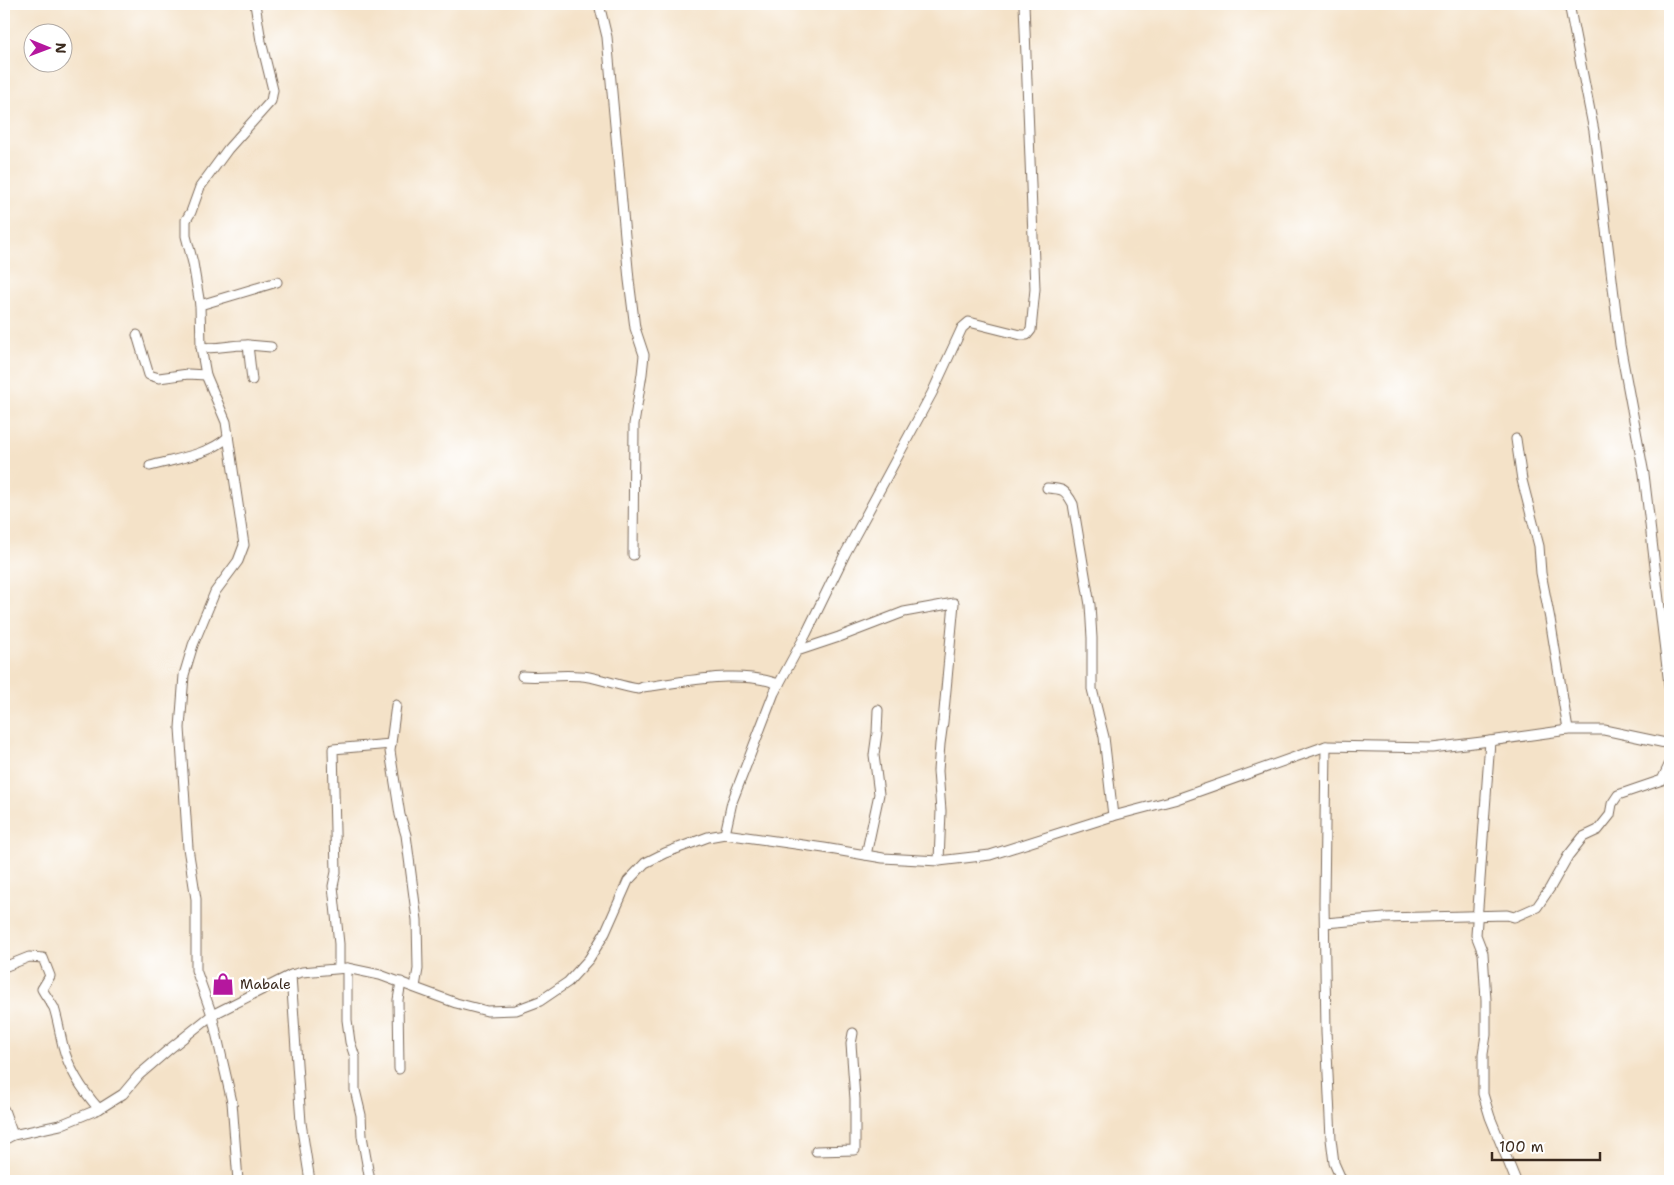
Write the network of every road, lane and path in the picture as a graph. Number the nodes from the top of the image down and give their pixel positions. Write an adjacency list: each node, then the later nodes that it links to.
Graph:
1 (255, 4): 6 (street)
2 (599, 4): 17 (street)
3 (1024, 4): 18 (street)
4 (1569, 4): 21 (street)
5 (277, 282): 6 (street)
6 (200, 305): 9 (street)
7 (138, 335): 11 (street)
8 (248, 345): 9 (street); 10 (street); 12 (street)
9 (201, 347): 11 (street)
10 (271, 347)
11 (206, 375): 13 (street)
12 (252, 380)
13 (228, 437): 15 (street); 41 (street)
14 (1516, 439): 24 (street)
15 (150, 466)
16 (1047, 488): 30 (street)
17 (634, 555)
18 (797, 651): 20 (street); 33 (street)
19 (522, 676): 20 (street)
20 (779, 684): 31 (street)
21 (1670, 693)
22 (396, 705): 26 (street)
23 (878, 710): 32 (street)
24 (1568, 730): 25 (street); 27 (street)
25 (1490, 741): 28 (street); 34 (street)
26 (391, 744): 37 (street); 40 (street)
27 (1670, 744)
28 (1326, 746): 30 (street); 35 (street)
29 (1670, 763): 34 (street)
30 (1114, 816): 33 (street)
31 (725, 834): 32 (street); 40 (street)
32 (866, 855): 33 (street)
33 (939, 861)
34 (1477, 916): 35 (street); 53 (street)
35 (1325, 923): 52 (street)
36 (4, 967): 44 (street)
37 (343, 968): 38 (street); 39 (street); 51 (street)
38 (291, 975): 41 (street); 50 (street)
39 (401, 982): 40 (street); 43 (street)
40 (415, 987)
41 (212, 1015): 44 (street); 49 (street)
42 (853, 1033): 48 (street)
43 (400, 1069)
44 (99, 1109): 46 (street)
45 (4, 1110): 46 (street)
46 (13, 1135): 47 (street)
47 (4, 1140)
48 (816, 1152)
49 (238, 1181)
50 (310, 1181)
51 (370, 1181)
52 (1342, 1181)
53 (1516, 1181)

